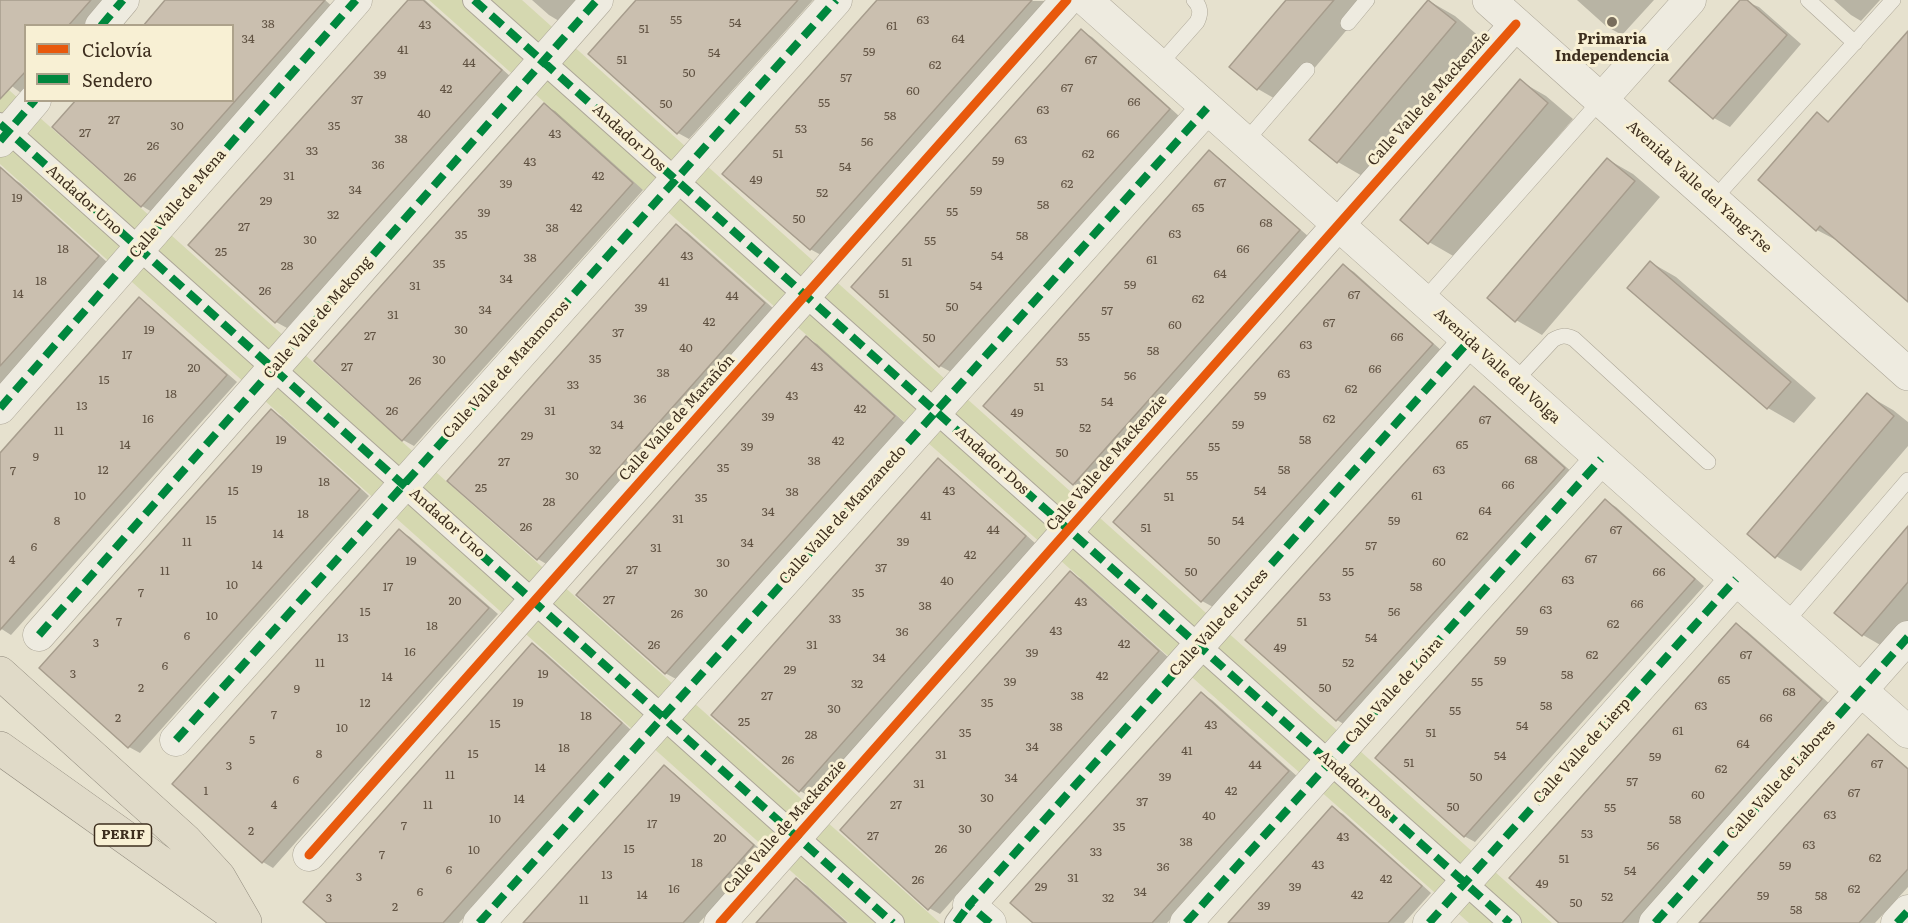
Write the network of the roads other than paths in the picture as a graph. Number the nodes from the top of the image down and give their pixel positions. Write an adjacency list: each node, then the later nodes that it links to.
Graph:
1 (123, 0): 15 (street)
2 (356, 0): 29 (street, Calle Valle de Mena)
3 (474, 0): 18 (street, Andador Dos)
4 (597, 0): 18 (street, Calle Valle de Mekong)
5 (836, 0): 26 (street, Calle Valle de Matamoros)
6 (1067, 0): 30 (street, Calle Valle de Marañón)
7 (1086, 0): 19 (street, Avenida Valle del Volga)
8 (1194, 0): 19 (lane)
9 (1367, 0): 14 (lane)
10 (1489, 0): 16 (street, Avenida Valle del Yang-Tse)
11 (1690, 0): 21 (street)
12 (1808, 0): 17 (lane)
13 (1893, 0): 17 (lane)
14 (1348, 22)
15 (103, 24)
16 (1516, 24): 21 (street, Avenida Valle del Yang-Tse); 28 (street, Calle Valle de Mackenzie)
17 (1855, 43): 27 (lane)
18 (543, 61): 26 (street, Andador Dos); 33 (street, Calle Valle de Mekong)
19 (1159, 65): 23 (street, Avenida Valle del Volga)
20 (1307, 70): 25 (lane)
21 (1601, 100): 27 (street, Avenida Valle del Yang-Tse); 31 (lane)
22 (33, 102): 24 (street)
23 (1207, 108): 25 (street, Avenida Valle del Volga); 37 (street, Calle Valle de Manzanedo)
24 (3, 132): 29 (street, Andador Uno)
25 (1245, 142): 28 (street, Avenida Valle del Volga)
26 (676, 180): 30 (street, Andador Dos); 41 (street, Calle Valle de Matamoros)
27 (1713, 200): 34 (street, Avenida Valle del Yang-Tse)
28 (1338, 224): 31 (street, Avenida Valle del Volga); 42 (street, Calle Valle de Mackenzie)
29 (139, 249): 33 (street, Andador Uno); 36 (street, Calle Valle de Mena)
30 (806, 295): 37 (street, Andador Dos); 44 (street, Calle Valle de Marañón)
31 (1424, 300): 32 (street, Avenida Valle del Volga)
32 (1469, 341): 35 (street, Avenida Valle del Volga); 48 (street, Calle Valle de Luces)
33 (273, 369): 41 (street, Andador Uno); 46 (street, Calle Valle de Mekong)
34 (1908, 374)
35 (1515, 382): 38 (street, Avenida Valle del Volga); 39 (lane)
36 (0, 408)
37 (936, 411): 42 (street, Andador Dos); 51 (street, Calle Valle de Manzanedo)
38 (1601, 459): 43 (street, Avenida Valle del Volga); 55 (street, Calle Valle de Loira)
39 (1708, 462)
40 (1908, 480): 45 (lane)
41 (404, 485): 44 (street, Andador Uno); 53 (street, Calle Valle de Matamoros)
42 (1068, 530): 48 (street, Andador Dos); 56 (street, Calle Valle de Mackenzie)
43 (1736, 579): 45 (street, Avenida Valle del Volga); 58 (street, Calle Valle de Lierp)
44 (534, 602): 51 (street, Andador Uno); 57 (street, Calle Valle de Marañón)
45 (1785, 623): 50 (street, Avenida Valle del Volga)
46 (39, 635)
47 (1908, 637): 50 (street, Calle Valle de Labores)
48 (1199, 646): 55 (street, Andador Dos); 60 (street, Calle Valle de Luces)
49 (0, 674): 61 (highway)
50 (1861, 690): 52 (street, Avenida Valle del Volga); 68 (street, Calle Valle de Labores)
51 (663, 717): 56 (street, Andador Uno); 62 (street, Calle Valle de Manzanedo)
52 (1908, 732)
53 (176, 740)
54 (0, 748): 61 (highway, PERIF)
55 (1330, 763): 58 (street, Andador Dos); 65 (street, Calle Valle de Loira)
56 (796, 837): 63 (street, Calle Valle de Mackenzie); 64 (street, Andador Uno)
57 (309, 855)
58 (1465, 883): 66 (street, Calle Valle de Lierp); 67 (street, Andador Dos)
59 (1908, 910): 69 (street)
60 (972, 917)
61 (245, 922)
62 (479, 923)
63 (720, 923)
64 (893, 923)
65 (1186, 923)
66 (1429, 923)
67 (1510, 923)
68 (1655, 923)
69 (1897, 923)

